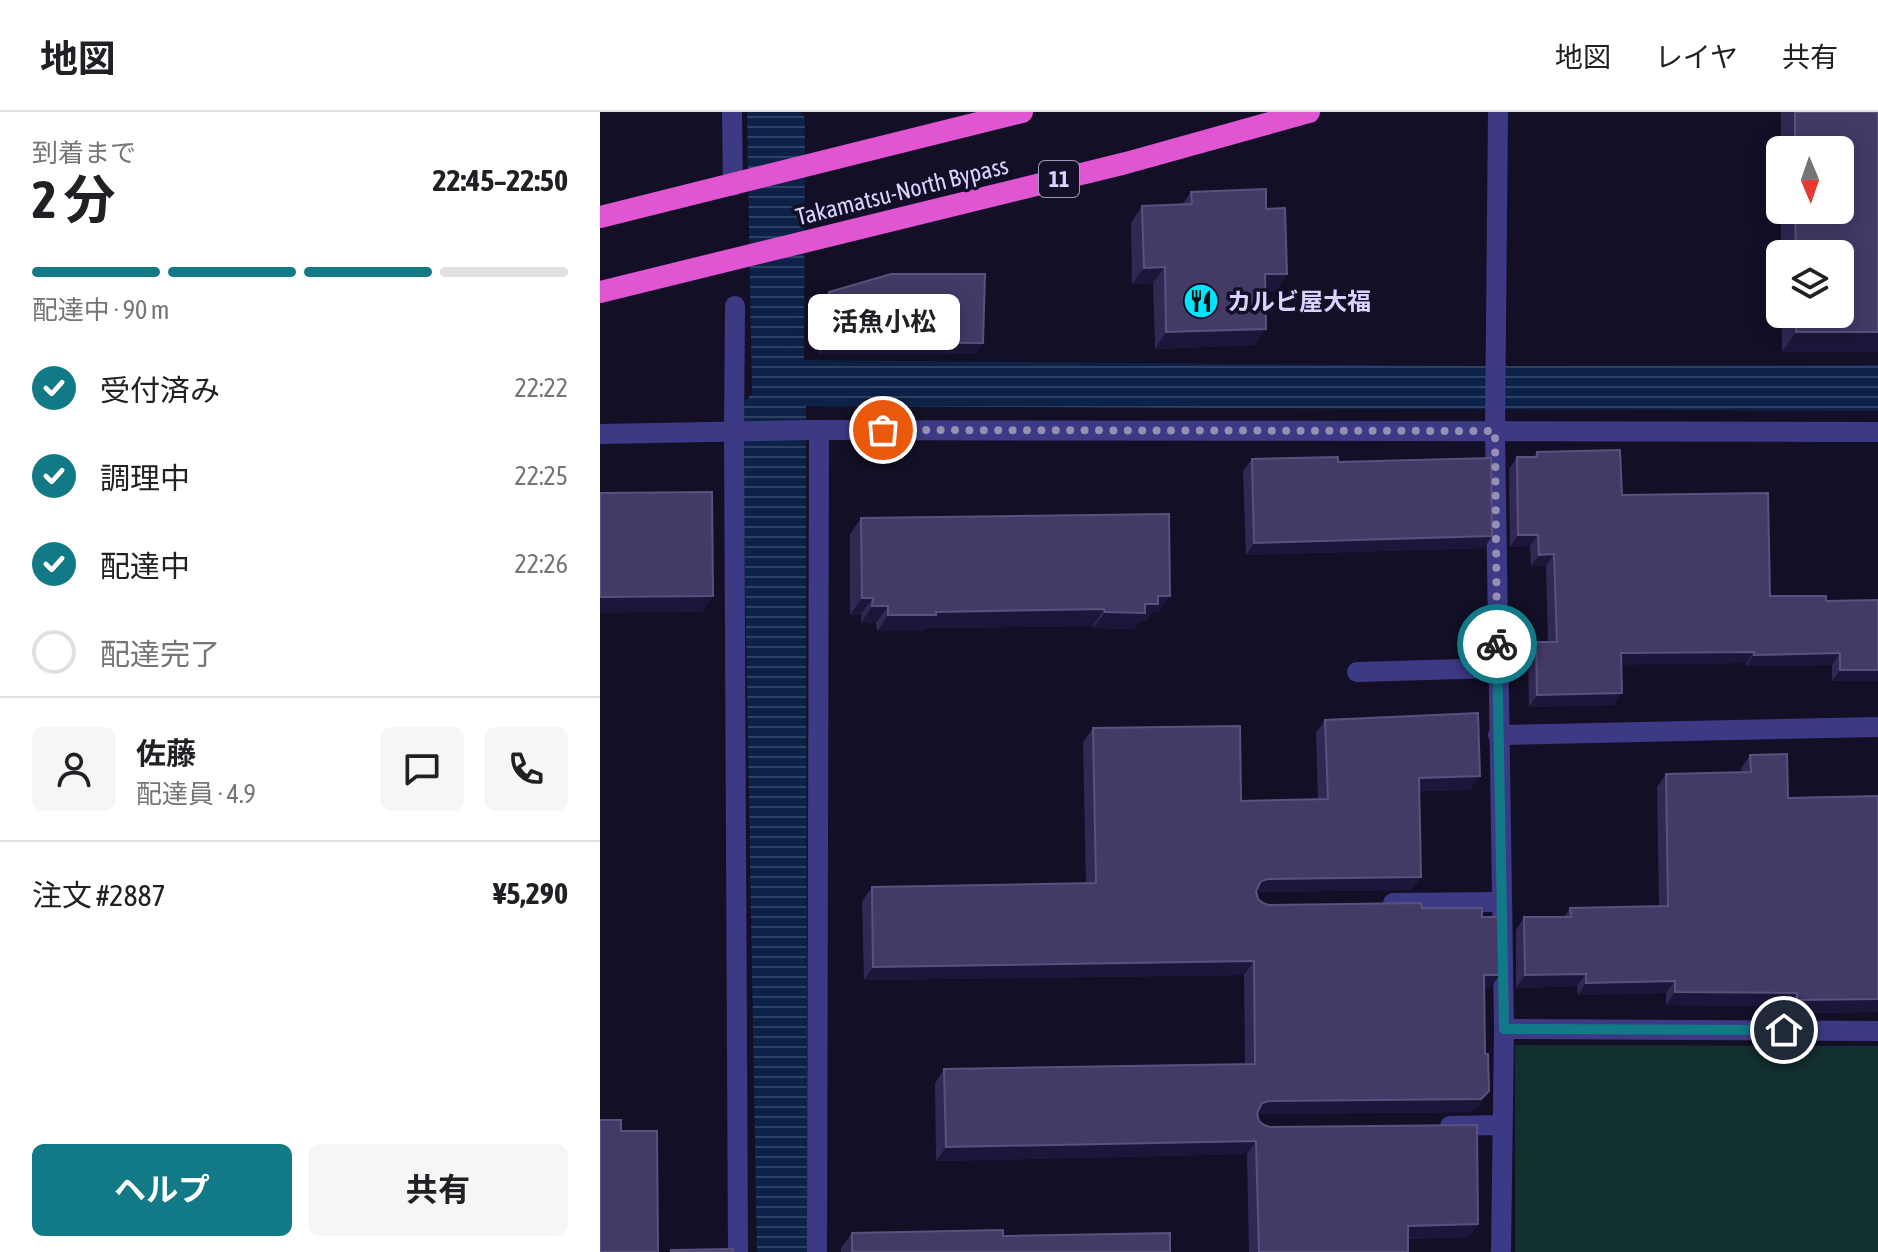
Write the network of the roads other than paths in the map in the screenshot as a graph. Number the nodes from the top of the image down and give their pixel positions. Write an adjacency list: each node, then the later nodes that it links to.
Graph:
1 (732, 112): 5 (street)
2 (1022, 112): 5 (highway, Takamatsu-North Bypass)
3 (1309, 112): 7 (highway, Takamatsu-North Bypass / 11)
4 (1498, 112): 10 (street)
5 (740, 184): 6 (highway, Takamatsu-North Bypass)
6 (600, 217)
7 (600, 292)
8 (735, 306): 11 (street)
9 (815, 430): 10 (street); 11 (street); 25 (street)
10 (1495, 431): 12 (street); 14 (street)
11 (737, 432): 13 (street); 24 (street)
12 (1878, 432)
13 (600, 434)
14 (1497, 668): 15 (street); 17 (street)
15 (1357, 672)
16 (1878, 727): 17 (street)
17 (1498, 735): 18 (street)
18 (1501, 902): 19 (street); 20 (street)
19 (1380, 903)
20 (1504, 1029): 21 (street); 22 (street)
21 (1878, 1031)
22 (1502, 1125): 23 (street); 26 (street)
23 (1426, 1126)
24 (738, 1252)
25 (817, 1252)
26 (1501, 1252)

